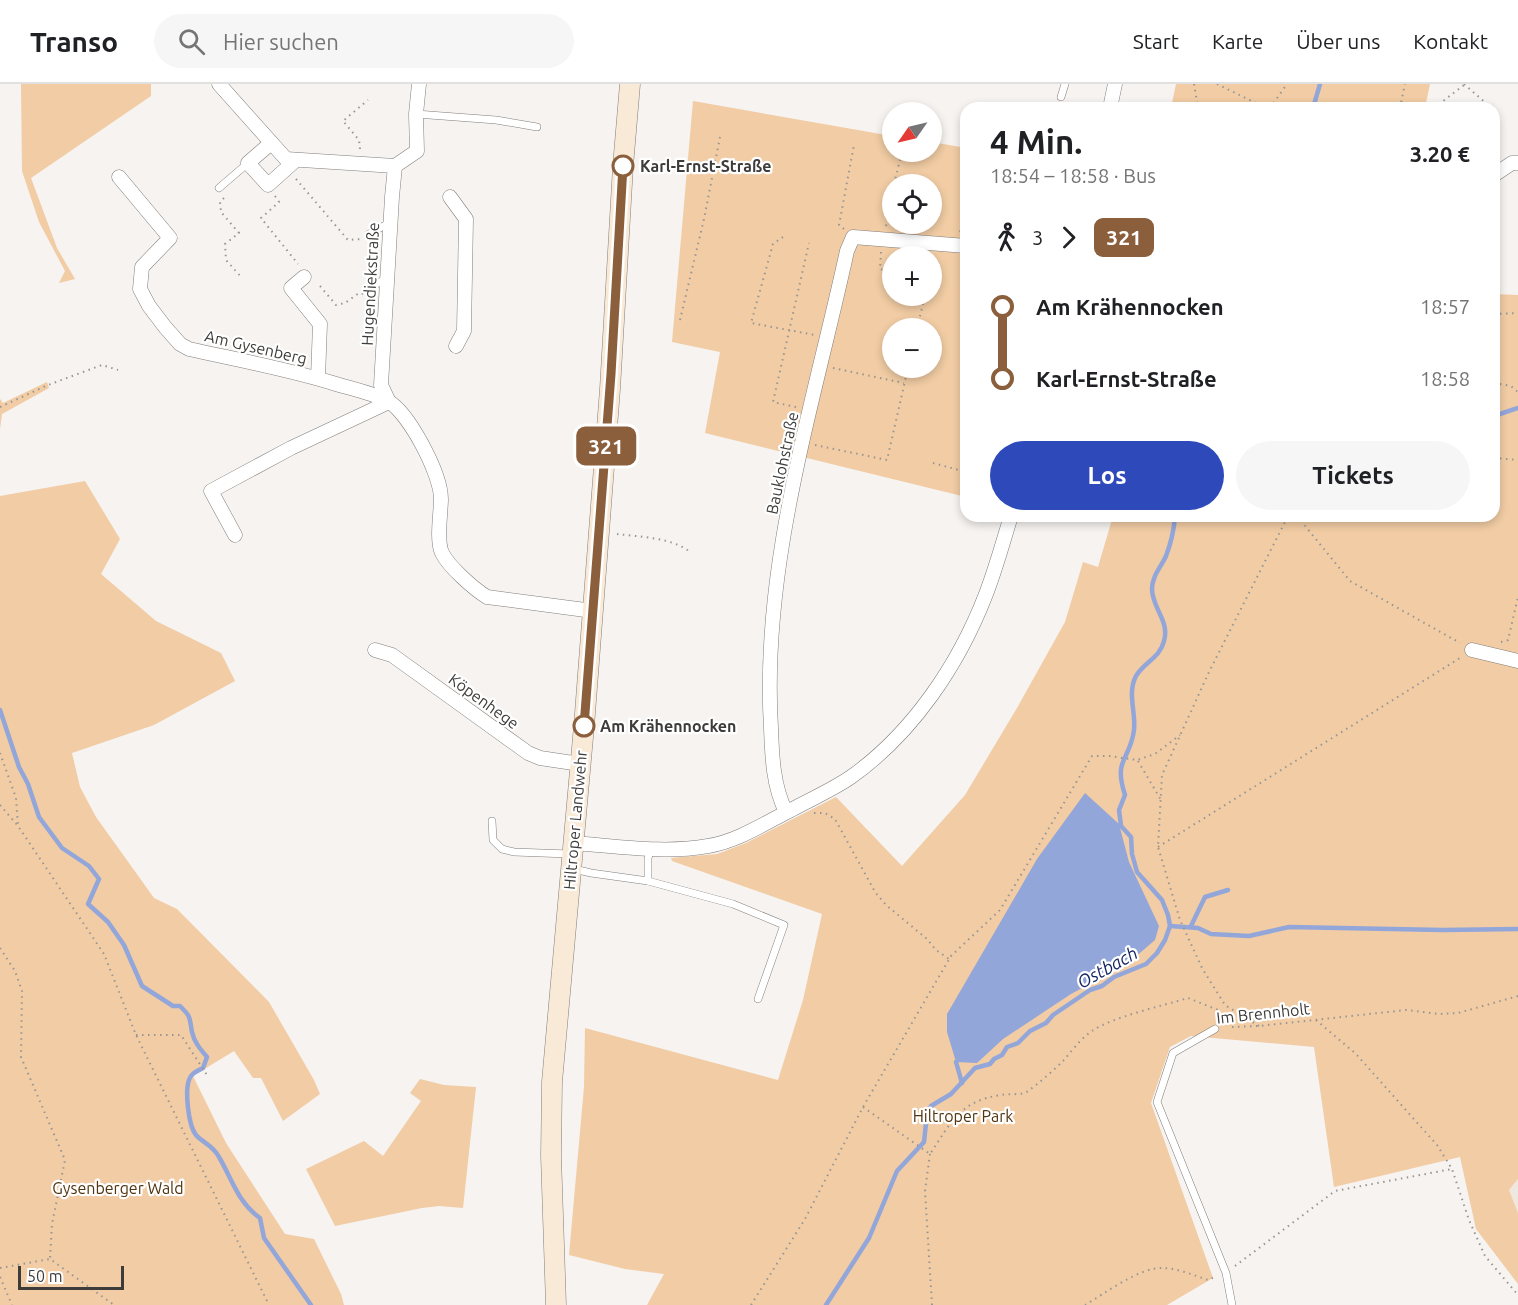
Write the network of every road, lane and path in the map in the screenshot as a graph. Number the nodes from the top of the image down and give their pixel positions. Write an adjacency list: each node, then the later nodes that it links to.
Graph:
1 (219, 84): 23 (street)
2 (419, 84): 20 (street)
3 (630, 84): 75 (street, Hiltroper Landwehr)
4 (1065, 84): 11 (lane)
5 (1114, 84): 13 (street)
6 (1194, 84): 14 (path)
7 (1217, 84): 15 (path)
8 (1287, 84): 16 (path)
9 (1405, 84): 17 (path)
10 (1464, 84): 18 (path); 19 (path)
11 (1061, 97)
12 (368, 100): 28 (path)
13 (1111, 102)
14 (1197, 102)
15 (1255, 102)
16 (1273, 102)
17 (1401, 102)
18 (1442, 102)
19 (1485, 102)
20 (416, 114): 21 (lane); 29 (street)
21 (537, 127)
22 (720, 136): 53 (path)
23 (271, 143): 25 (street); 27 (street)
24 (854, 145): 39 (path)
25 (248, 163): 32 (street); 33 (lane)
26 (1518, 163): 30 (street)
27 (292, 164): 28 (street); 32 (street); 36 (path)
28 (360, 164): 29 (street)
29 (395, 166): 35 (street, Hugendiekstraße)
30 (1500, 171)
31 (119, 177): 59 (street, Am Gysenberg)
32 (268, 185): 46 (path)
33 (219, 188): 47 (path)
34 (450, 197): 56 (street)
35 (391, 222): 36 (lane); 48 (street, Hugendiekstraße)
36 (369, 234)
37 (884, 234): 40 (path)
38 (783, 237): 54 (path)
39 (853, 237): 40 (street); 55 (street, Bauklohstraße)
40 (883, 240): 42 (path); 43 (street)
41 (809, 243): 54 (path)
42 (882, 246)
43 (960, 246)
44 (882, 250): 45 (path)
45 (882, 270)
46 (304, 277): 59 (street, Am Gysenberg)
47 (242, 278)
48 (387, 278): 50 (lane); 64 (street, Hugendiekstraße)
49 (320, 286): 50 (path)
50 (371, 287)
51 (1518, 313): 52 (path)
52 (1500, 314)
53 (680, 320)
54 (790, 330): 55 (path); 66 (path)
55 (826, 337): 57 (street, Bauklohstraße)
56 (456, 346)
57 (820, 365): 61 (path); 66 (street, Bauklohstraße)
58 (118, 370): 65 (path)
59 (318, 378): 64 (street, Am Gysenberg)
60 (905, 378): 61 (path)
61 (904, 383): 67 (path)
62 (1500, 384): 63 (path)
63 (1518, 392)
64 (389, 402): 76 (street); 79 (street, Am Gysenberg)
65 (0, 407)
66 (810, 411): 67 (street, Bauklohstraße)
67 (803, 442): 91 (street, Bauklohstraße)
68 (1500, 458): 69 (path)
69 (1518, 460)
70 (933, 463): 71 (path)
71 (960, 470)
72 (1009, 522): 89 (street)
73 (1285, 522): 84 (path)
74 (1303, 522): 82 (path)
75 (599, 532): 77 (path); 79 (street, Hiltroper Landwehr)
76 (236, 535)
77 (689, 551)
78 (1518, 597): 80 (path)
79 (593, 611): 87 (street, Hiltroper Landwehr)
80 (1499, 642)
81 (375, 650): 87 (street, Köpenhege)
82 (1472, 650): 83 (street); 94 (path)
83 (1518, 661)
84 (1180, 735): 86 (path); 88 (path)
85 (0, 753): 93 (path)
86 (1137, 760): 88 (path); 99 (path)
87 (580, 765): 96 (street, Hiltroper Landwehr)
88 (1161, 800): 94 (path)
89 (802, 804): 91 (street); 99 (path)
90 (0, 805): 93 (path)
91 (786, 812): 95 (street)
92 (492, 821): 96 (lane)
93 (18, 826): 106 (path)
94 (1158, 847): 103 (path)
95 (651, 848): 96 (street); 97 (lane)
96 (572, 855): 97 (lane); 119 (street, Hiltroper Landwehr)
97 (648, 881): 101 (lane)
98 (0, 948): 111 (path)
99 (949, 959): 108 (path)
100 (1518, 996): 102 (path, Im Brennholt)
101 (758, 999)
102 (1316, 1020): 103 (path, Im Brennholt); 110 (path)
103 (1259, 1026): 104 (path, Im Brennholt)
104 (1231, 1027): 105 (path, Im Brennholt); 109 (path)
105 (1215, 1029): 113 (lane, Im Brennholt)
106 (136, 1035): 107 (path); 118 (path)
107 (207, 1075)
108 (863, 1107): 109 (path); 120 (path)
109 (930, 1154): 121 (path)
110 (1452, 1169): 113 (path); 115 (path)
111 (50, 1259): 112 (path); 117 (path)
112 (0, 1268)
113 (1226, 1273): 122 (path); 123 (lane, Im Brennholt)
114 (0, 1277): 116 (path)
115 (1518, 1295)
116 (12, 1305)
117 (114, 1305)
118 (269, 1305)
119 (556, 1305)
120 (751, 1305)
121 (932, 1305)
122 (1085, 1305)
123 (1232, 1305)

